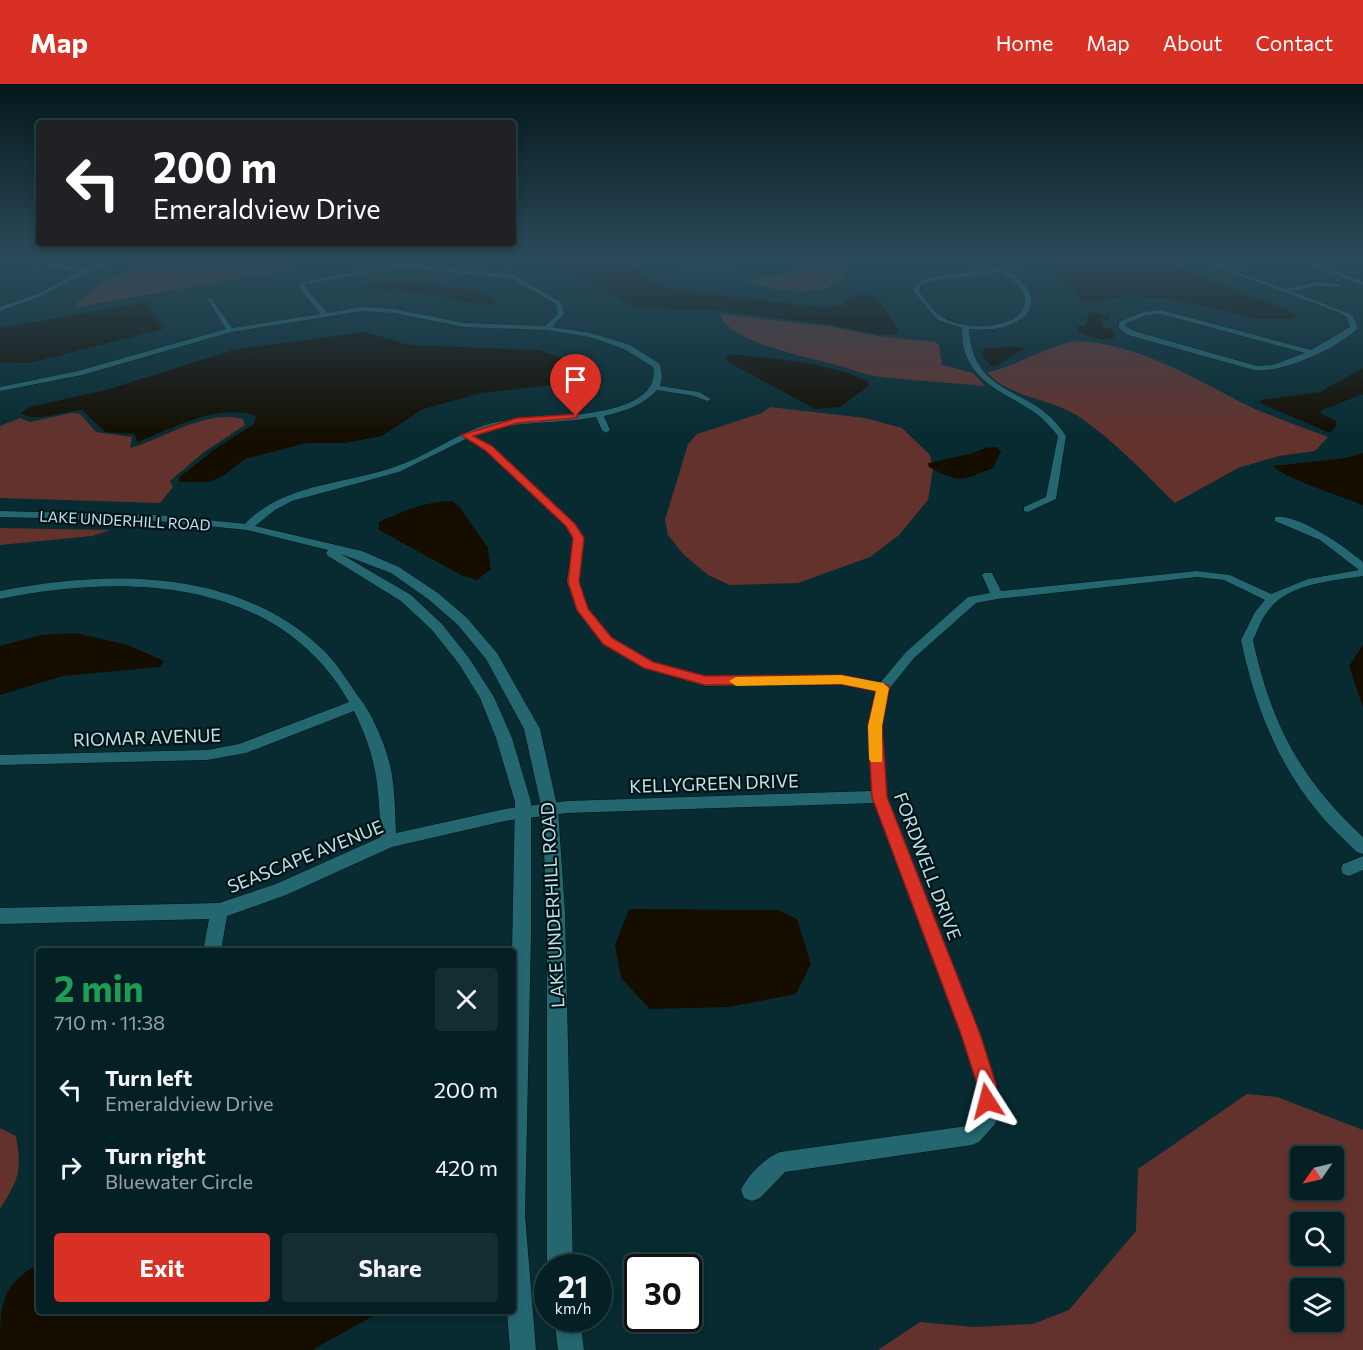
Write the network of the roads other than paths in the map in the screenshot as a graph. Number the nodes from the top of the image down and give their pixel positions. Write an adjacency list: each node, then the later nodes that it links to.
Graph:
1 (223, 319): 12 (street)
2 (294, 319): 12 (street)
3 (436, 319): 11 (street)
4 (556, 319): 11 (street)
5 (940, 319): 10 (street)
6 (1015, 319): 10 (street)
7 (1130, 319): 13 (street)
8 (1187, 319): 13 (street)
9 (1353, 319): 13 (street)
10 (965, 327): 20 (street)
11 (547, 328): 14 (street)
12 (230, 330): 15 (street)
13 (1310, 352)
14 (657, 388): 16 (street); 17 (street)
15 (0, 389)
16 (707, 399)
17 (599, 414): 18 (street); 19 (street)
18 (606, 430)
19 (466, 435): 23 (street); 31 (street)
20 (1028, 509)
21 (0, 514): 23 (street, LAKE UNDERHILL ROAD)
22 (1280, 519): 25 (street)
23 (247, 527): 24 (street, LAKE UNDERHILL ROAD)
24 (319, 546): 35 (street, LAKE UNDERHILL ROAD); 36 (street, LAKE UNDERHILL ROAD)
25 (1363, 568)
26 (1363, 573): 30 (street)
27 (988, 575): 29 (street)
28 (0, 595): 32 (street)
29 (997, 595): 30 (street, FORDWELL DRIVE); 31 (street, FORDWELL DRIVE)
30 (1272, 599): 38 (street)
31 (883, 688): 34 (street, FORDWELL DRIVE)
32 (358, 704): 33 (street, RIOMAR AVENUE); 37 (street)
33 (0, 760)
34 (879, 797): 35 (street, KELLYGREEN DRIVE); 43 (street, FORDWELL DRIVE)
35 (550, 810): 36 (street, SEASCAPE AVENUE); 44 (street, LAKE UNDERHILL ROAD)
36 (523, 813): 37 (street, SEASCAPE AVENUE); 42 (street, LAKE UNDERHILL ROAD)
37 (389, 841): 39 (street, SEASCAPE AVENUE)
38 (1363, 847)
39 (219, 911): 40 (street, SEASCAPE AVENUE); 41 (street)
40 (0, 916)
41 (213, 948)
42 (516, 1122)
43 (752, 1190)
44 (561, 1254)
45 (516, 1256): 47 (street, LAKE UNDERHILL ROAD)
46 (569, 1332): 48 (street)
47 (523, 1350)
48 (571, 1350)

